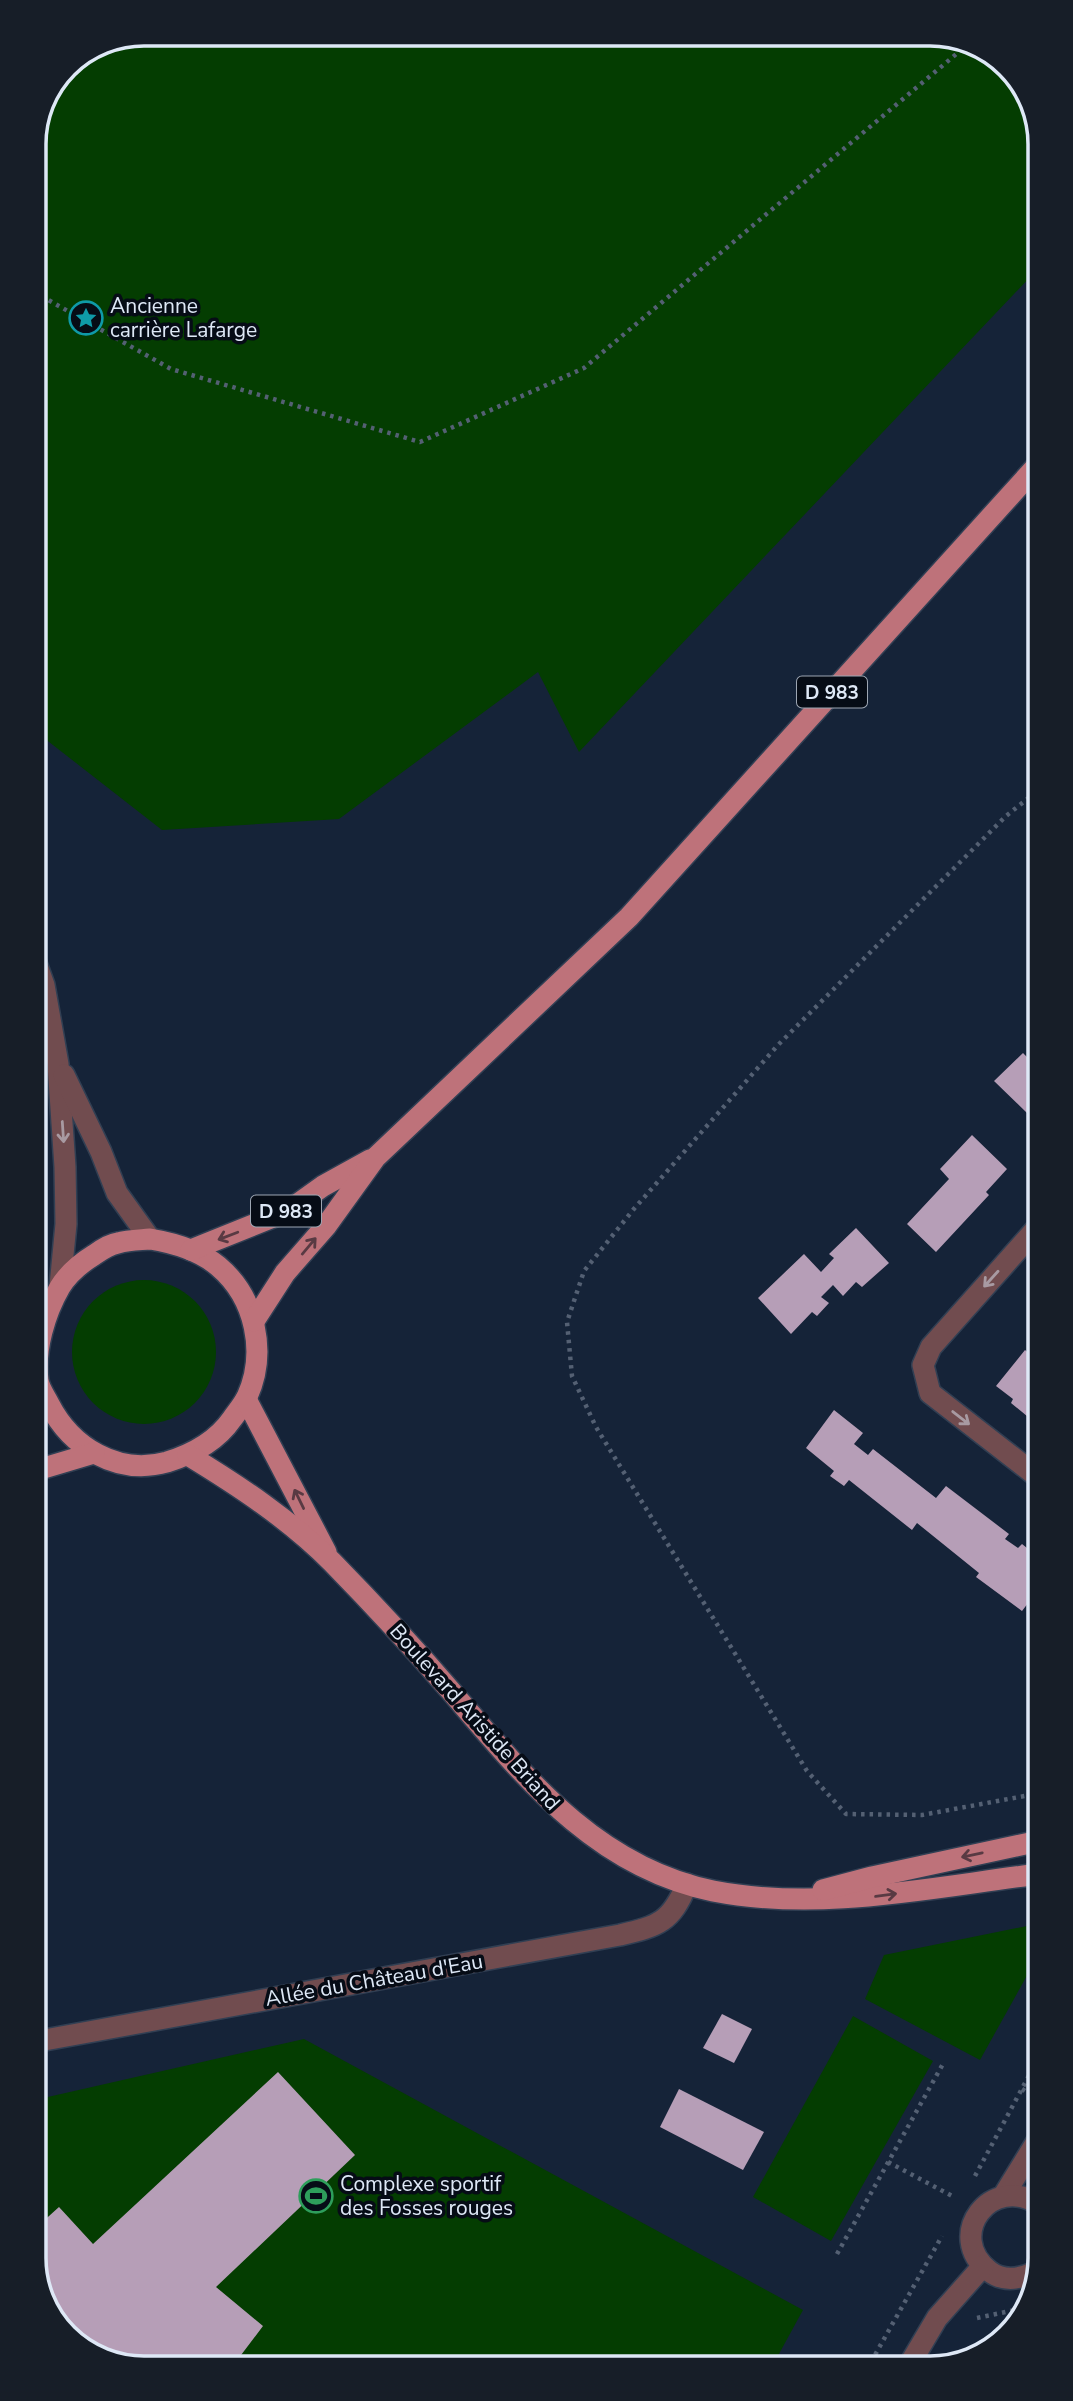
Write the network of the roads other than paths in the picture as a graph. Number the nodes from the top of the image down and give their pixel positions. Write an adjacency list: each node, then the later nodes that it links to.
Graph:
1 (1028, 476): 4 (main road, D 983)
2 (46, 996): 3 (street)
3 (58, 1064): 6 (street); 8 (street, one-way to 8)
4 (375, 1158): 7 (main road, D 983, one-way to 7); 10 (main road, D 983, one-way to 4)
5 (1028, 1238): 16 (street, one-way to 16)
6 (150, 1239): 7 (main road); 8 (main road)
7 (191, 1250): 10 (main road)
8 (60, 1286): 9 (main road)
9 (46, 1321)
10 (254, 1321): 12 (main road)
11 (46, 1398): 13 (main road)
12 (246, 1399): 14 (main road); 17 (main road, Boulevard Aristide Briand, one-way to 12)
13 (94, 1453): 14 (main road); 15 (main road)
14 (188, 1455): 17 (main road, Boulevard Aristide Briand)
15 (46, 1468)
16 (1028, 1470)
17 (330, 1560): 20 (main road, Boulevard Aristide Briand)
18 (1028, 1843): 21 (main road, Boulevard Aristide Briand, one-way to 21)
19 (1028, 1876): 21 (main road, Boulevard Aristide Briand, one-way to 19)
20 (687, 1884): 21 (main road, Boulevard Aristide Briand); 22 (street, Allée du Château d'Eau)
21 (794, 1898)
22 (46, 2040)
23 (1028, 2156): 24 (street)
24 (1004, 2196): 25 (street); 26 (street)
25 (1028, 2198)
26 (982, 2266): 27 (street); 28 (street)
27 (1026, 2276)
28 (915, 2356)

